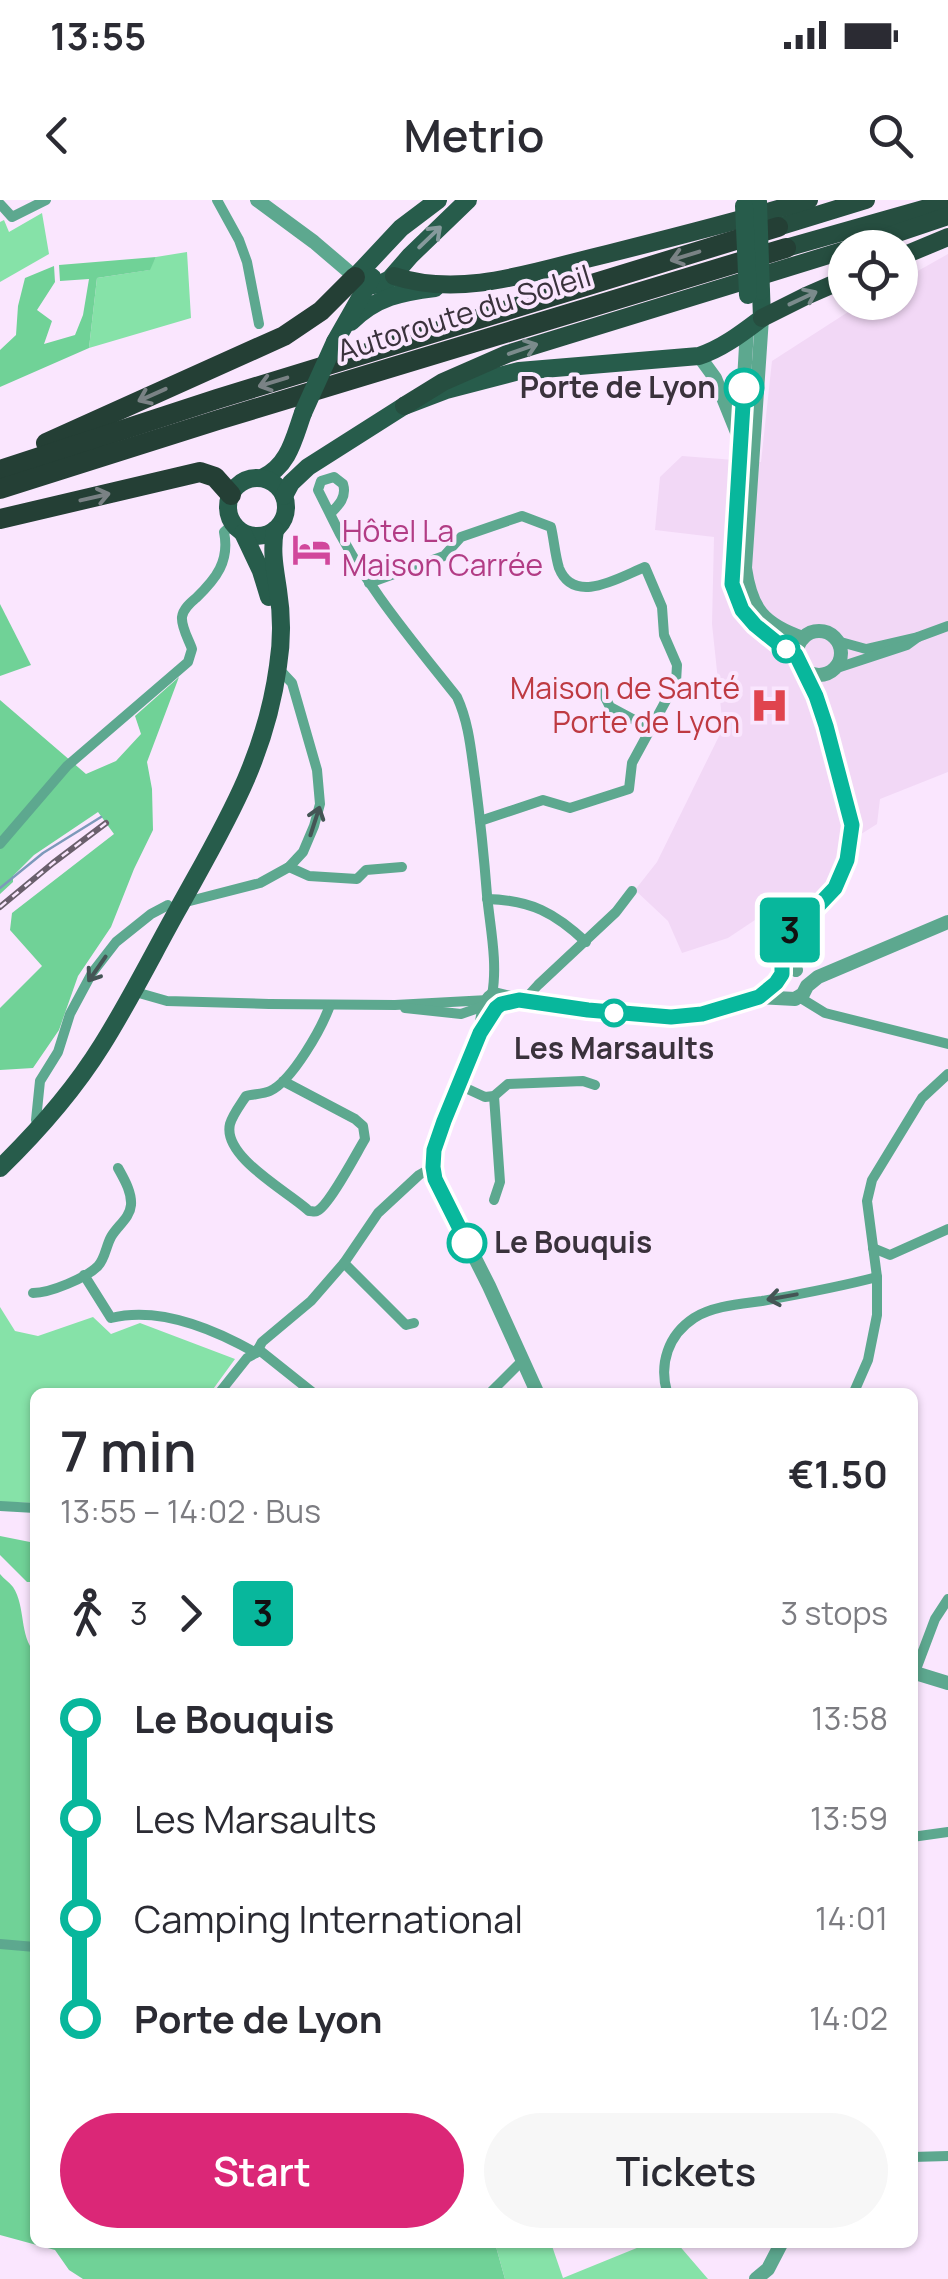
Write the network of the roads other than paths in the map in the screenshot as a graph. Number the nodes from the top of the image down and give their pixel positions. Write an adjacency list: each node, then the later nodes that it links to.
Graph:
1 (46, 200): 10 (street)
2 (217, 200): 21 (street)
3 (257, 200): 18 (street)
4 (440, 200): 18 (main road)
5 (468, 200): 18 (main road, one-way to 5)
6 (809, 200): 19 (highway)
7 (866, 200): 12 (highway, Autoroute du Soleil)
8 (751, 202): 22 (main road, bridge)
9 (948, 202): 15 (highway, Autoroute du Soleil)
10 (0, 204)
11 (948, 216): 13 (highway)
12 (778, 228): 27 (highway, Autoroute du Soleil, one-way to 27)
13 (906, 230)
14 (948, 236): 16 (highway)
15 (786, 248): 29 (highway, Autoroute du Soleil)
16 (918, 248)
17 (828, 255): 25 (highway, one-way to 17)
18 (371, 275): 19 (highway); 23 (main road); 27 (highway, one-way to 27)
19 (453, 286): 23 (main road)
20 (828, 287): 22 (highway, one-way to 20)
21 (259, 324)
22 (754, 324): 24 (main road); 26 (street); 39 (street)
23 (334, 342): 28 (main road, bridge)
24 (699, 356): 25 (main road); 26 (street)
25 (404, 406): 31 (main road)
26 (740, 441): 41 (street)
27 (0, 467)
28 (262, 478): 30 (main road); 31 (main road)
29 (0, 490)
30 (230, 494): 33 (highway, one-way to 30); 34 (main road)
31 (284, 496): 35 (main road)
32 (330, 514): 36 (street)
33 (0, 519)
34 (238, 528): 35 (main road); 49 (street); 54 (main road)
35 (275, 530): 42 (main road)
36 (369, 582): 47 (street); 48 (street)
37 (948, 626): 38 (street)
38 (918, 637): 40 (street); 44 (street)
39 (803, 638): 40 (street); 41 (street)
40 (837, 641): 44 (street)
41 (796, 655): 43 (street)
42 (278, 668): 50 (street, one-way to 42); 54 (main road)
43 (804, 670): 44 (street); 46 (street)
44 (832, 671): 46 (street)
45 (599, 685): 47 (street)
46 (826, 726): 57 (street)
47 (651, 728): 48 (street)
48 (480, 821): 53 (street)
49 (0, 844)
50 (289, 866): 51 (street); 54 (street)
51 (402, 867)
52 (632, 891): 56 (street)
53 (488, 899): 56 (street); 59 (street)
54 (175, 904): 58 (main road); 69 (main road); 69 (street, one-way to 69)
55 (948, 922): 57 (street)
56 (586, 942): 60 (street)
57 (797, 983): 60 (street); 63 (street)
58 (132, 992): 61 (street); 72 (main road)
59 (493, 1001): 60 (street); 62 (street); 62 (street); 66 (street)
60 (523, 1001)
61 (330, 1005): 62 (street); 65 (street)
62 (395, 1005)
63 (948, 1044)
64 (948, 1074): 76 (street)
65 (283, 1080): 65 (street)
66 (459, 1084): 68 (street); 71 (street)
67 (595, 1085): 68 (street)
68 (494, 1096): 74 (street)
69 (36, 1120): 70 (main road)
70 (0, 1156)
71 (433, 1167): 77 (street); 83 (street)
72 (0, 1168)
73 (118, 1168): 78 (street)
74 (494, 1200)
75 (948, 1229): 76 (street)
76 (872, 1248): 79 (street)
77 (344, 1264): 81 (street); 82 (street)
78 (84, 1276): 80 (street); 82 (street)
79 (877, 1277): 88 (street, one-way to 88); 89 (street)
80 (33, 1293)
81 (414, 1323)
82 (257, 1351): 84 (street); 85 (street)
83 (522, 1360): 86 (street); 87 (street)
84 (223, 1388)
85 (307, 1388)
86 (495, 1388)
87 (536, 1388)
88 (666, 1388)
89 (856, 1388)
90 (0, 1506): 91 (street)
91 (30, 1508)
92 (948, 1599): 93 (street)
93 (918, 1662)
94 (918, 1673): 95 (street)
95 (948, 1682)
96 (947, 1835): 97 (street)
97 (918, 1837)
98 (0, 1944): 99 (street)
99 (30, 1947)
100 (948, 2156): 101 (street)
101 (918, 2158)
102 (779, 2248): 103 (street)
103 (756, 2279)

